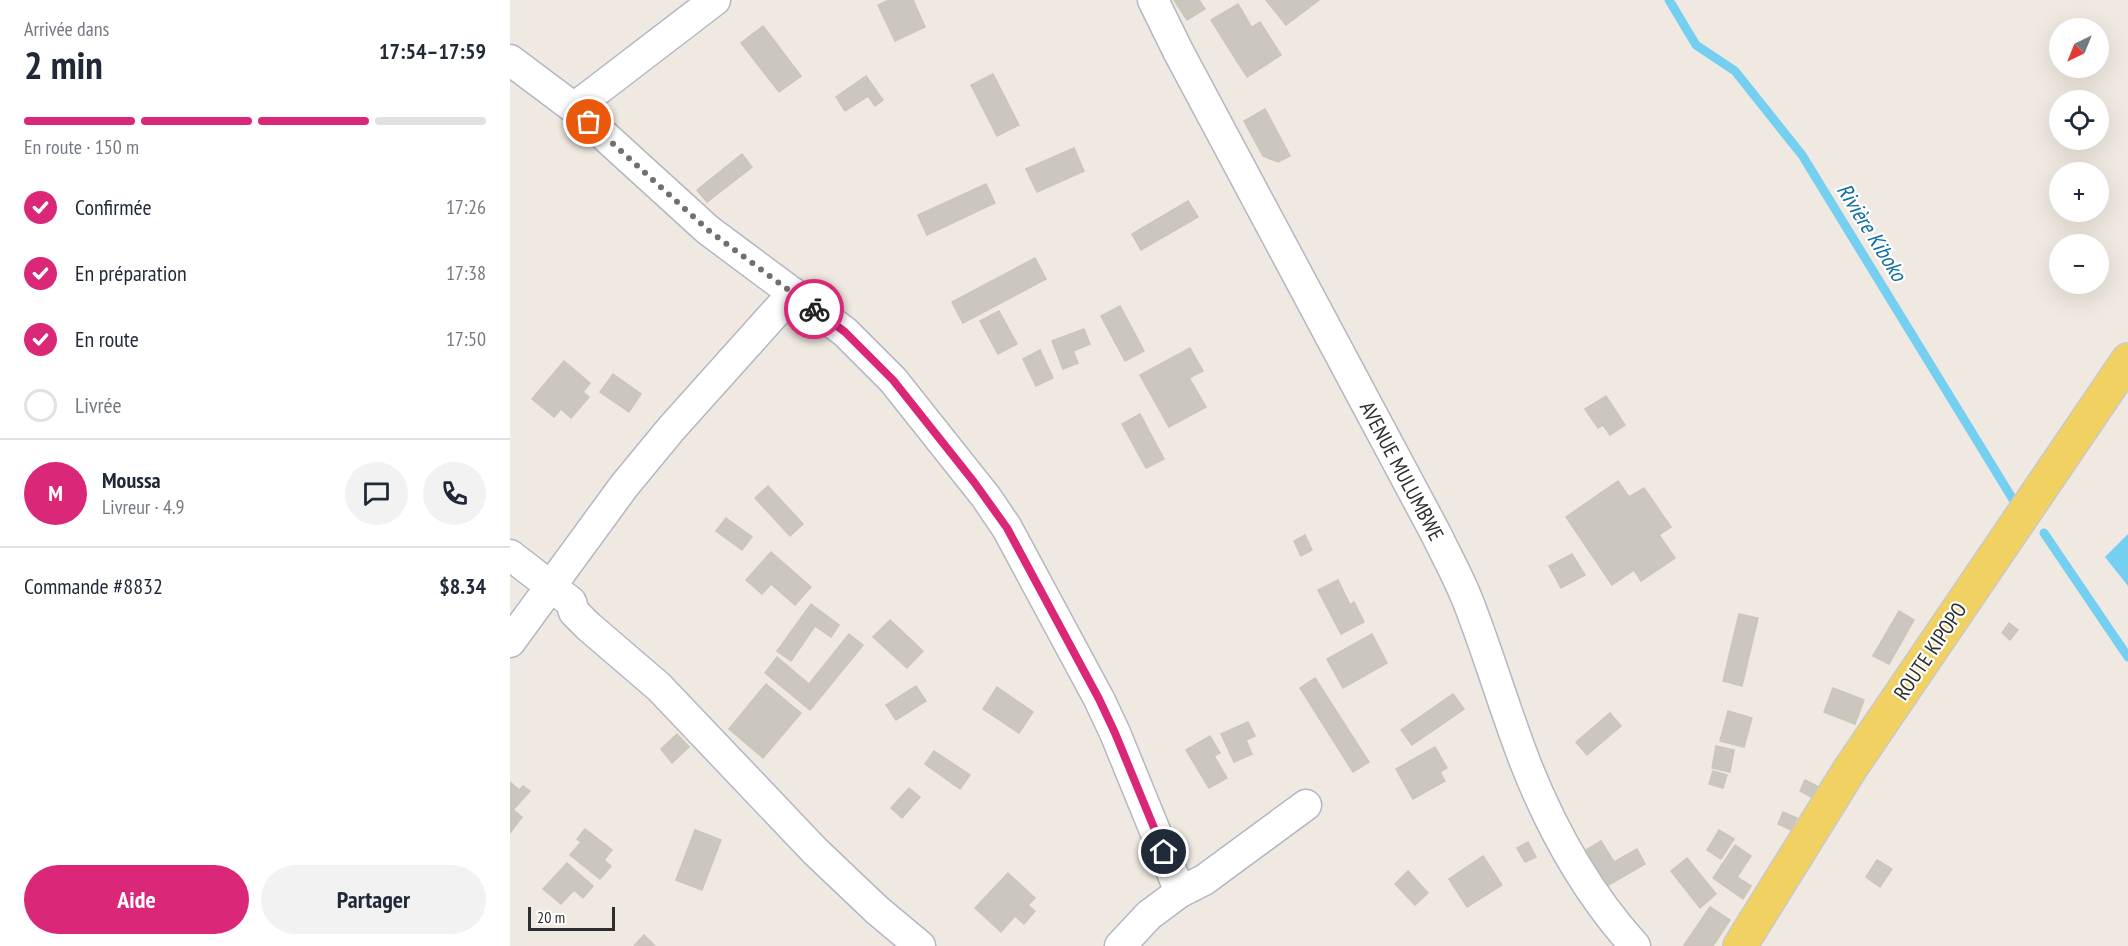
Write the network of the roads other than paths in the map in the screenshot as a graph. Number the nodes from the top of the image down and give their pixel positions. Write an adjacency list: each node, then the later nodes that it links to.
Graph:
1 (715, 0): 4 (street)
2 (1153, 0): 14 (street, AVENUE MULUMBWE)
3 (510, 60): 4 (street)
4 (574, 108): 5 (street)
5 (793, 293): 8 (street); 11 (street)
6 (2128, 360): 15 (main road, ROUTE KIPOPO)
7 (510, 555): 8 (street)
8 (552, 586): 9 (street); 12 (street)
9 (510, 642)
10 (1306, 805): 11 (street)
11 (1180, 892): 13 (street)
12 (920, 946)
13 (1120, 946)
14 (1635, 946)
15 (1740, 946)

